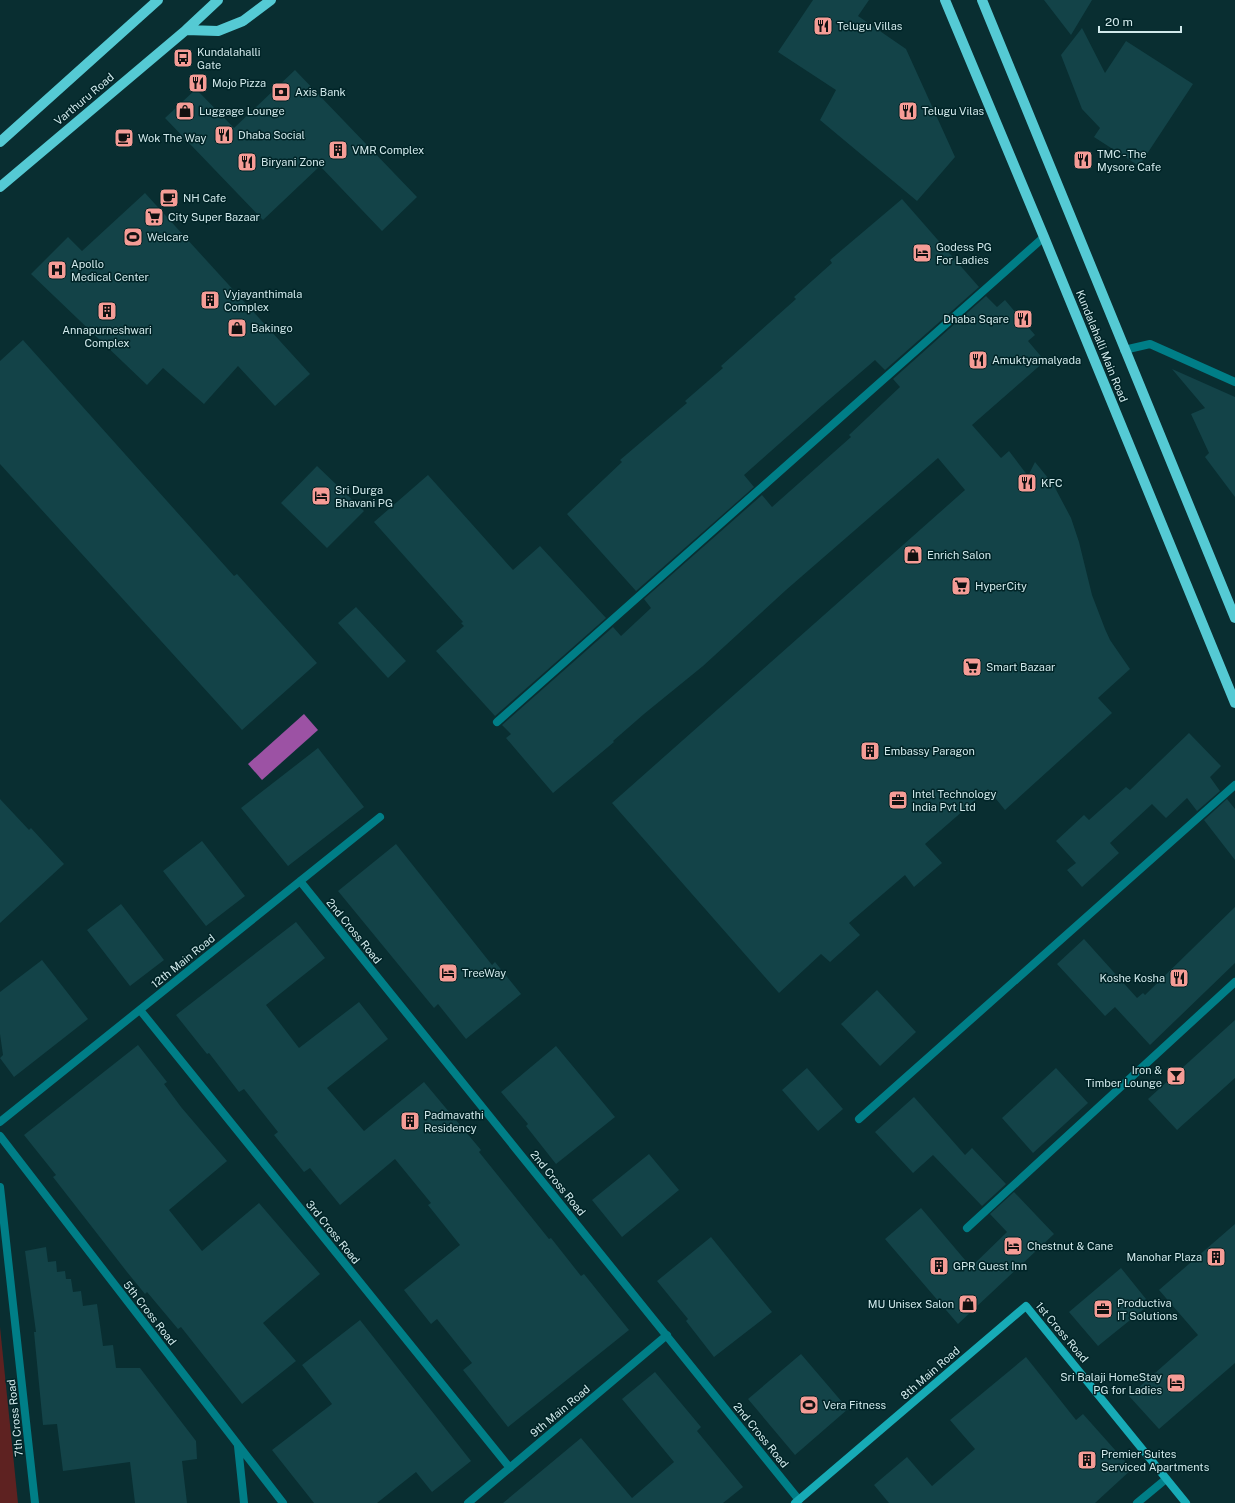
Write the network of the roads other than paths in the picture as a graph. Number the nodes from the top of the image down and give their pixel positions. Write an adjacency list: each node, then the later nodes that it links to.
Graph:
1 (218, 0): 6 (main road, Varthuru Road)
2 (271, 0): 6 (main road)
3 (944, 0): 9 (main road, Kundalahalli Main Road)
4 (982, 0): 10 (main road, Kundalahalli Main Road)
5 (156, 1): 7 (main road, Varthuru Road)
6 (186, 30): 8 (main road, Varthuru Road)
7 (0, 142)
8 (0, 187)
9 (1044, 237): 13 (main road, Kundalahalli Main Road); 14 (street)
10 (1124, 350): 11 (street); 12 (main road, Kundalahalli Main Road)
11 (1235, 382)
12 (1235, 618)
13 (1235, 703)
14 (497, 722)
15 (1235, 785): 20 (street)
16 (380, 817): 17 (street, 12th Main Road)
17 (300, 880): 19 (street, 12th Main Road); 26 (street, 2nd Cross Road)
18 (1235, 982): 24 (street)
19 (140, 1010): 21 (street, 12th Main Road); 28 (street, 3rd Cross Road)
20 (859, 1119)
21 (0, 1122)
22 (0, 1136): 27 (street, 5th Cross Road)
23 (0, 1187): 31 (street, 7th Cross Road)
24 (966, 1228)
25 (1026, 1306): 29 (street, 1st Cross Road); 30 (street, 8th Main Road)
26 (667, 1335): 28 (street, 9th Main Road); 30 (street, 2nd Cross Road)
27 (238, 1445): 32 (street); 33 (street, 5th Cross Road)
28 (510, 1468): 34 (street, 9th Main Road)
29 (1166, 1479): 35 (street); 36 (street, 1st Cross Road)
30 (797, 1501)
31 (35, 1503)
32 (244, 1503)
33 (283, 1503)
34 (468, 1503)
35 (1137, 1503)
36 (1186, 1503)

